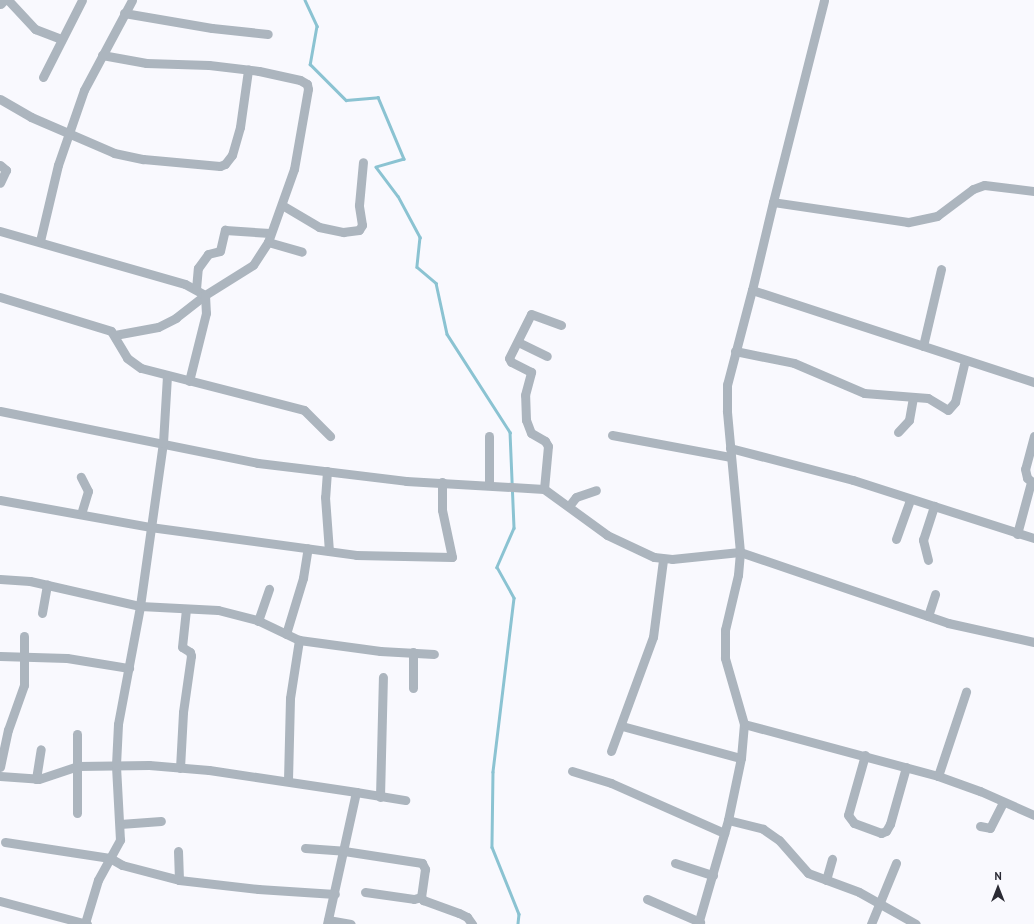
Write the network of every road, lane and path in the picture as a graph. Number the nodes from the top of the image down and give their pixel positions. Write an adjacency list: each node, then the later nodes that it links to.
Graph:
1 (3, 0): 6 (street)
2 (8, 0): 9 (street)
3 (82, 0): 9 (street)
4 (132, 0): 7 (street)
5 (824, 0): 19 (street)
6 (0, 2)
7 (124, 13): 8 (street); 10 (street)
8 (268, 34)
9 (61, 39): 12 (street)
10 (102, 55): 11 (street); 14 (street)
11 (248, 70): 14 (street); 20 (street)
12 (43, 77)
13 (0, 99): 14 (street)
14 (69, 133): 23 (street)
15 (363, 162): 20 (street)
16 (0, 165): 17 (street)
17 (0, 183)
18 (1034, 191): 19 (street)
19 (773, 202): 27 (street)
20 (282, 205): 22 (street)
21 (0, 231): 23 (street)
22 (269, 238): 24 (street); 26 (street); 28 (street)
23 (40, 241): 26 (street)
24 (302, 252)
25 (941, 268): 33 (street)
26 (196, 289): 28 (street)
27 (752, 290): 33 (street); 34 (street)
28 (205, 295): 31 (street); 38 (street)
29 (0, 298): 31 (street)
30 (561, 325): 32 (street)
31 (115, 335): 37 (street)
32 (518, 342): 35 (street); 54 (street)
33 (923, 346): 36 (street)
34 (735, 350): 40 (street); 48 (street)
35 (547, 356)
36 (965, 360): 39 (street); 40 (street)
37 (167, 375): 38 (street); 47 (street)
38 (189, 381): 44 (street)
39 (1034, 382)
40 (914, 397): 42 (street)
41 (0, 411): 47 (street)
42 (898, 432)
43 (612, 435): 48 (street)
44 (330, 436)
45 (489, 436): 53 (street)
46 (1034, 436): 52 (street)
47 (163, 443): 49 (street); 61 (street)
48 (731, 453): 57 (street); 67 (street)
49 (327, 472): 51 (street); 66 (street)
50 (82, 477): 60 (street)
51 (442, 482): 53 (street); 66 (street)
52 (1032, 482): 62 (street)
53 (489, 485): 54 (street)
54 (544, 489): 58 (street)
55 (596, 490): 58 (street)
56 (0, 500): 60 (street)
57 (910, 500): 59 (street); 64 (street)
58 (569, 506): 68 (street)
59 (934, 506): 62 (street); 69 (street)
60 (81, 514): 61 (street)
61 (150, 527): 65 (street); 74 (street)
62 (1017, 534): 63 (street)
63 (1034, 538)
64 (896, 539)
65 (308, 548): 66 (street); 79 (street)
66 (329, 551)
67 (740, 552): 68 (street); 77 (street); 91 (street)
68 (663, 560): 92 (street)
69 (928, 560)
70 (0, 579): 71 (street)
71 (47, 584): 74 (street); 76 (street)
72 (269, 589): 78 (street)
73 (935, 594): 77 (street)
74 (140, 606): 75 (street); 87 (street)
75 (186, 609): 78 (street); 102 (street)
76 (42, 614)
77 (928, 616): 82 (street)
78 (258, 621): 79 (street)
79 (286, 634): 81 (street)
80 (24, 636): 86 (street)
81 (299, 640): 83 (street); 107 (street)
82 (1034, 642)
83 (413, 652): 84 (street); 89 (street)
84 (434, 654)
85 (0, 656): 86 (street)
86 (25, 657): 87 (street); 101 (street)
87 (129, 668): 98 (street)
88 (383, 677): 109 (street)
89 (413, 688)
90 (966, 692): 105 (street)
91 (744, 724): 96 (street); 97 (street)
92 (622, 726): 95 (street); 97 (street)
93 (77, 734): 99 (street)
94 (41, 749): 106 (street)
95 (611, 751)
96 (865, 755): 100 (street); 100 (street)
97 (741, 758): 114 (street)
98 (116, 765): 99 (street); 102 (street); 116 (street)
99 (78, 766): 106 (street); 112 (street)
100 (906, 767): 105 (street)
101 (0, 768)
102 (180, 768): 107 (street)
103 (572, 771): 118 (street)
104 (0, 776): 106 (street)
105 (938, 776): 111 (street)
106 (36, 779)
107 (288, 780): 108 (street)
108 (356, 792): 109 (street); 122 (street)
109 (380, 797): 110 (street)
110 (405, 800)
111 (1003, 802): 113 (street); 117 (street)
112 (77, 813)
113 (1034, 815)
114 (728, 820): 118 (street); 129 (street)
115 (161, 821): 116 (street)
116 (120, 824): 123 (street)
117 (980, 826)
118 (724, 833): 127 (street)
119 (5, 842): 123 (street)
120 (306, 848): 122 (street)
121 (178, 851): 128 (street)
122 (344, 851): 131 (street); 132 (street)
123 (110, 858): 128 (street); 138 (street)
124 (832, 859): 129 (street)
125 (675, 863): 127 (street)
126 (896, 863): 135 (street)
127 (713, 875): 137 (street)
128 (179, 880): 131 (street)
129 (826, 880): 135 (street)
130 (364, 892): 132 (street)
131 (335, 894): 136 (street)
132 (421, 897): 140 (street)
133 (647, 898): 137 (street)
134 (0, 901): 138 (street)
135 (879, 902): 141 (street); 142 (street)
136 (328, 922): 139 (street)
137 (699, 923)
138 (86, 924)
139 (351, 924)
140 (472, 924)
141 (871, 924)
142 (916, 924)

